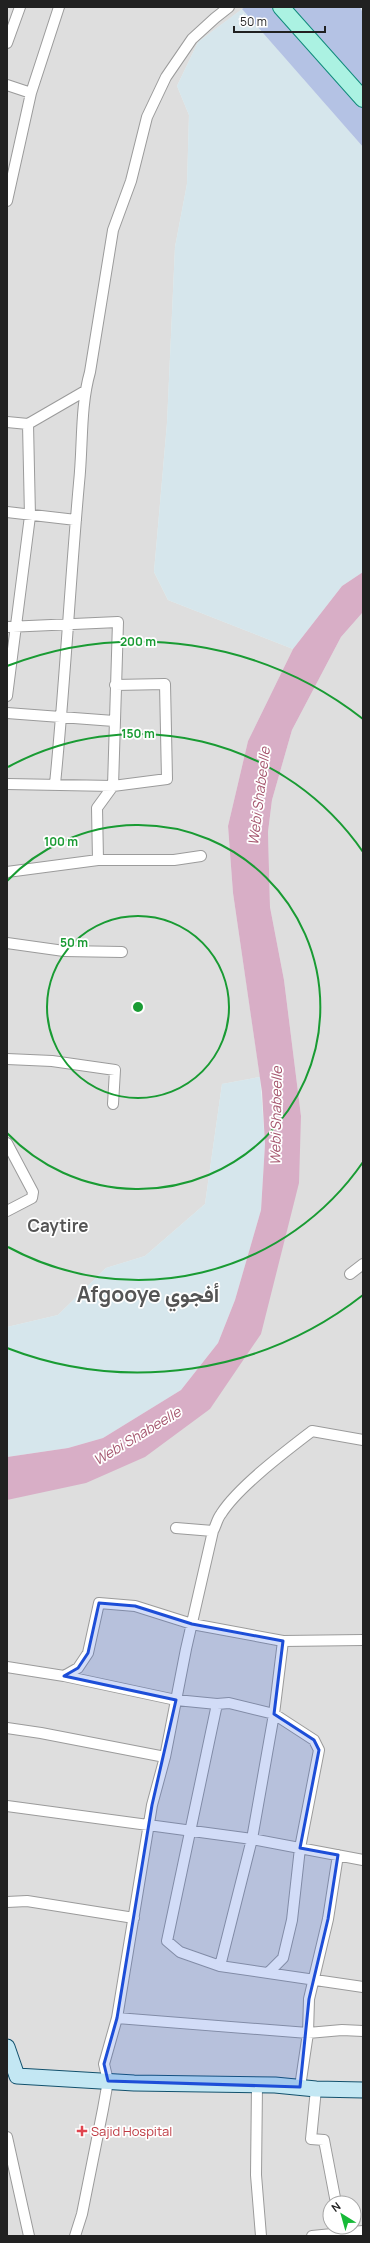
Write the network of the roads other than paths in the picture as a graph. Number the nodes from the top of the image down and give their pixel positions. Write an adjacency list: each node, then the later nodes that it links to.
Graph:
1 (20, 7): 5 (street)
2 (59, 7): 7 (street)
3 (230, 7): 10 (street)
4 (281, 7): 8 (main road)
5 (7, 43)
6 (7, 85): 7 (street)
7 (32, 93): 9 (street)
8 (363, 99)
9 (7, 201)
10 (85, 391): 12 (street); 15 (street)
11 (7, 422): 12 (street)
12 (28, 424): 14 (street)
13 (7, 512): 14 (street)
14 (30, 516): 15 (street); 17 (street)
15 (76, 520): 16 (street)
16 (70, 624): 17 (street); 18 (street); 21 (street)
17 (11, 627): 19 (street)
18 (115, 685): 22 (street); 25 (street)
19 (7, 696)
20 (7, 713): 21 (street)
21 (62, 717): 22 (street); 24 (street)
22 (114, 721): 25 (street)
23 (7, 784): 24 (street)
24 (55, 784): 25 (street)
25 (113, 786): 27 (street)
26 (201, 856): 27 (street)
27 (98, 860): 28 (street)
28 (7, 872)
29 (7, 943): 30 (street)
30 (122, 952)
31 (7, 1059): 32 (street)
32 (113, 1104)
33 (7, 1143): 34 (street)
34 (7, 1211)
35 (363, 1264): 36 (street)
36 (363, 1275)
37 (363, 1440): 39 (street)
38 (176, 1528): 39 (street)
39 (213, 1531): 40 (street)
40 (192, 1624): 42 (street); 44 (street); 45 (street)
41 (363, 1640): 42 (street)
42 (283, 1641): 47 (street)
43 (7, 1667): 44 (street)
44 (64, 1676): 45 (street)
45 (176, 1700): 46 (street); 49 (street)
46 (217, 1704): 47 (street); 52 (street)
47 (274, 1714): 53 (street); 54 (street)
48 (7, 1728): 49 (street)
49 (165, 1757): 51 (street)
50 (7, 1806): 51 (street)
51 (150, 1826): 52 (street); 58 (street)
52 (190, 1831): 53 (street); 59 (street)
53 (252, 1839): 54 (street); 59 (street)
54 (300, 1848): 55 (street); 60 (street)
55 (338, 1855): 56 (street); 61 (street)
56 (363, 1860)
57 (7, 1902): 58 (street)
58 (134, 1918): 63 (street)
59 (220, 1966): 60 (street)
60 (269, 1972): 61 (street)
61 (314, 1978): 62 (street); 65 (street)
62 (363, 1987)
63 (116, 2018): 65 (street); 68 (street)
64 (363, 2031): 65 (street)
65 (308, 2033): 70 (street)
66 (7, 2047): 67 (street)
67 (12, 2076): 68 (street)
68 (108, 2081): 69 (street); 77 (street)
69 (257, 2085): 70 (street); 78 (street)
70 (300, 2087): 71 (street)
71 (316, 2089): 72 (street); 74 (street)
72 (363, 2090)
73 (7, 2137): 76 (street)
74 (334, 2195)
75 (322, 2235): 79 (street)
76 (29, 2236)
77 (75, 2236)
78 (262, 2236)
79 (312, 2236)

